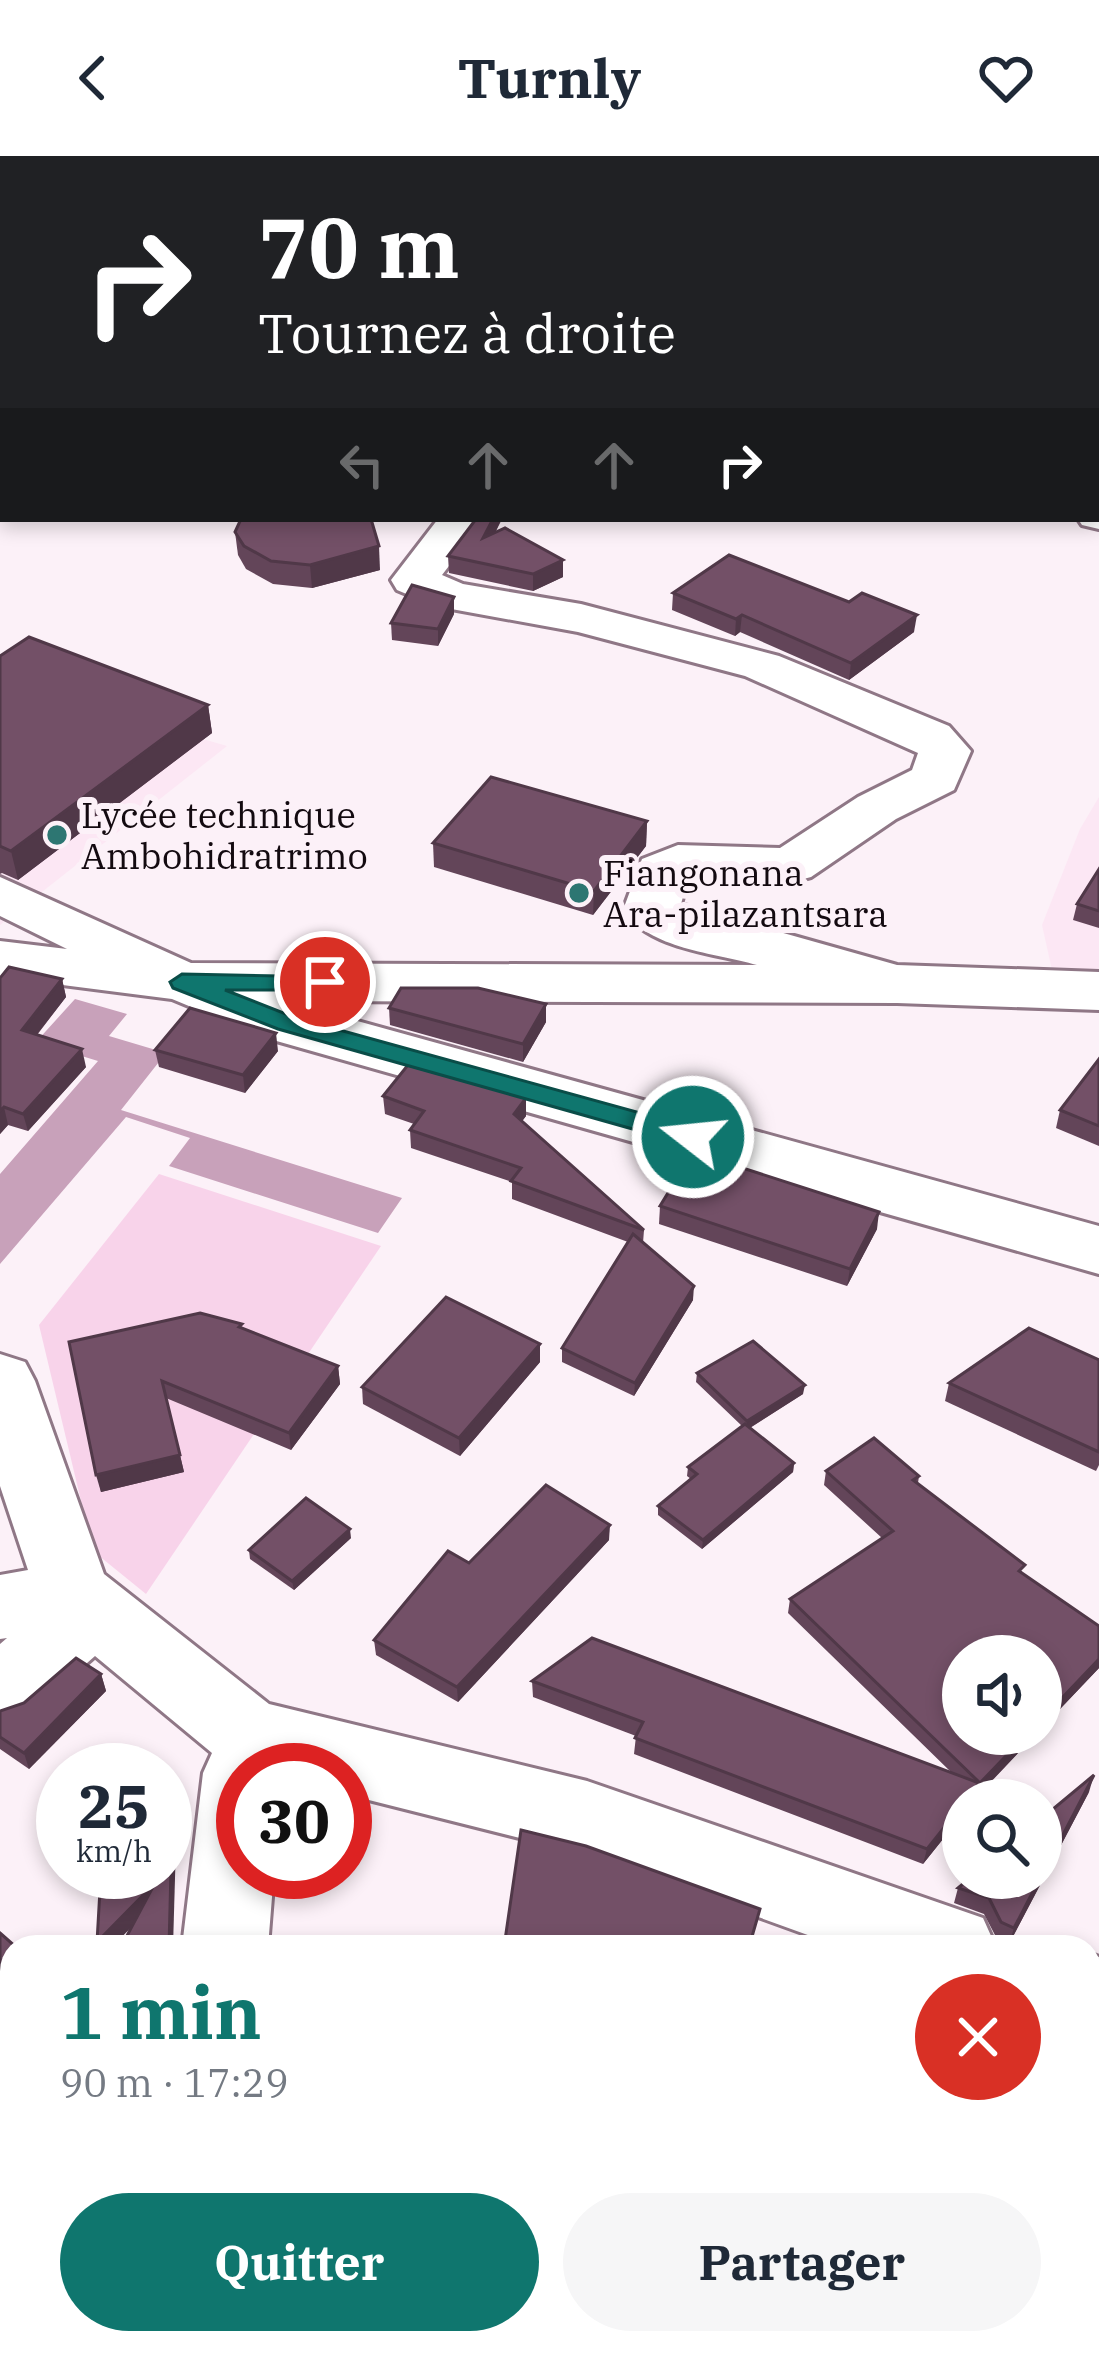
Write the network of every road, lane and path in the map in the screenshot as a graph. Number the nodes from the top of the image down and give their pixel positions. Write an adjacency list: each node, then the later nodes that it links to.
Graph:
1 (460, 522): 5 (street)
2 (0, 894): 4 (street)
3 (0, 959): 4 (street)
4 (182, 982): 5 (street); 7 (street)
5 (897, 984): 6 (street)
6 (1099, 991)
7 (1099, 1250)
8 (0, 1381): 9 (street)
9 (56, 1603): 10 (street); 11 (street)
10 (0, 1690)
11 (225, 1743)
12 (372, 1781): 15 (street)
13 (230, 1899): 14 (street)
14 (226, 1935)
15 (918, 1935)

